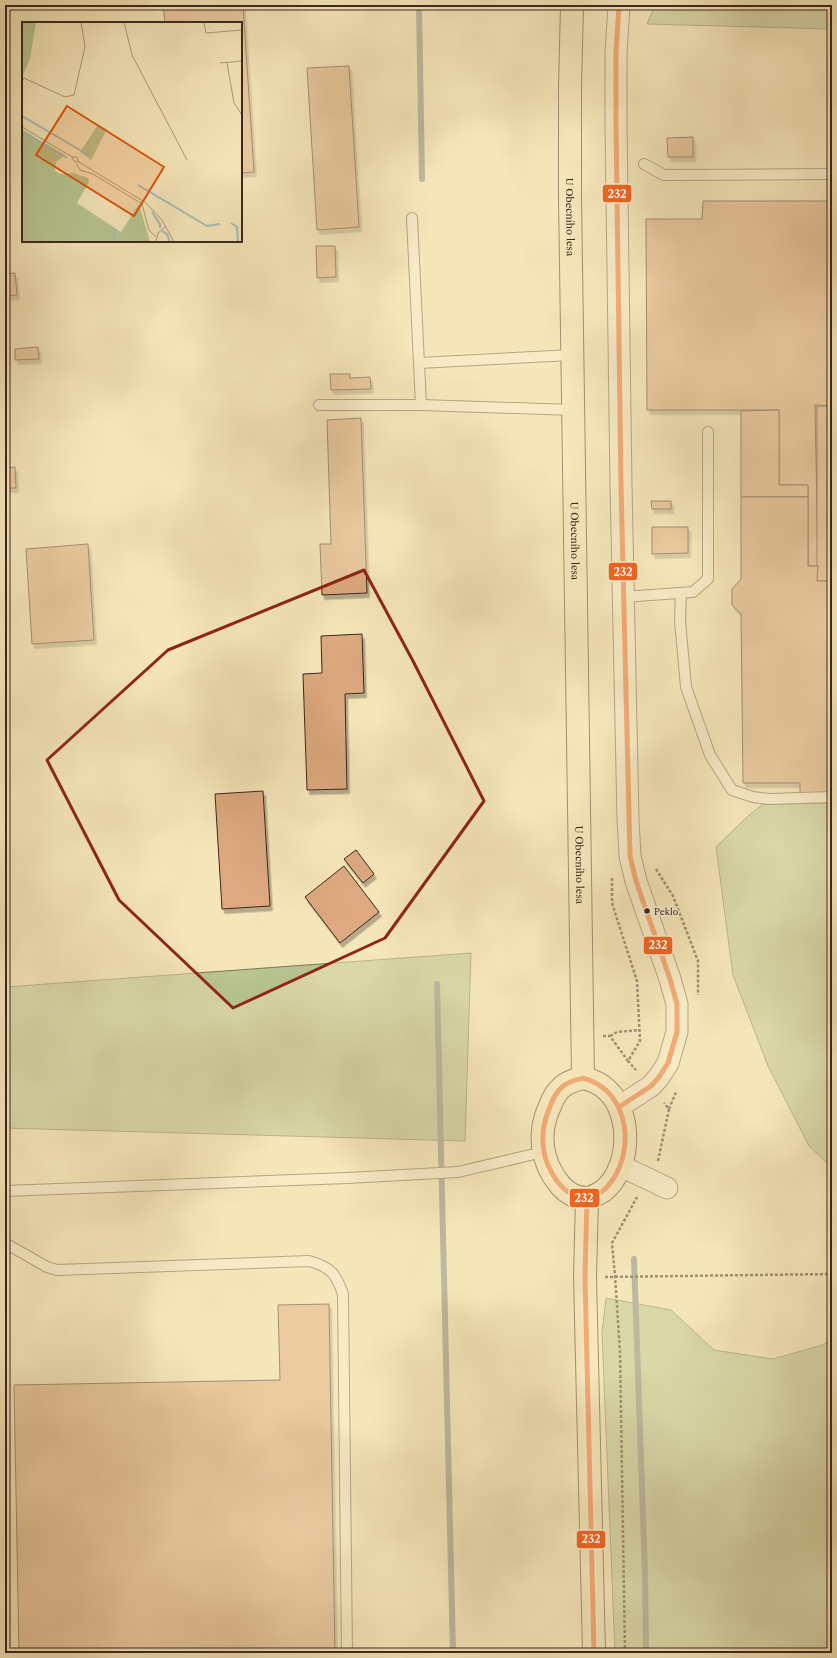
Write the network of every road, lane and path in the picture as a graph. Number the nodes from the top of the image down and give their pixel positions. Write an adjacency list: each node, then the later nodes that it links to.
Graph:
1 (572, 5): 6 (main road, U Obecního lesa)
2 (620, 5): 13 (street)
3 (644, 164): 4 (lane)
4 (832, 174)
5 (412, 218): 7 (lane)
6 (572, 355): 7 (lane); 10 (main road, U Obecního lesa)
7 (419, 363): 9 (lane)
8 (319, 405): 9 (lane)
9 (421, 406): 10 (lane)
10 (573, 410): 19 (main road, U Obecního lesa)
11 (708, 432): 12 (lane)
12 (681, 593): 13 (lane); 14 (lane)
13 (623, 597): 20 (street)
14 (832, 798)
15 (673, 896): 16 (path)
16 (698, 961)
17 (639, 1030): 18 (path)
18 (610, 1036)
19 (583, 1078): 20 (main road); 21 (main road)
20 (619, 1107): 22 (main road)
21 (543, 1152): 24 (lane); 25 (main road)
22 (621, 1166): 23 (street); 25 (main road)
23 (667, 1188)
24 (5, 1191)
25 (587, 1198): 28 (main road)
26 (5, 1243): 29 (lane)
27 (832, 1274): 28 (path)
28 (585, 1277): 30 (main road)
29 (347, 1653)
30 (594, 1653)

